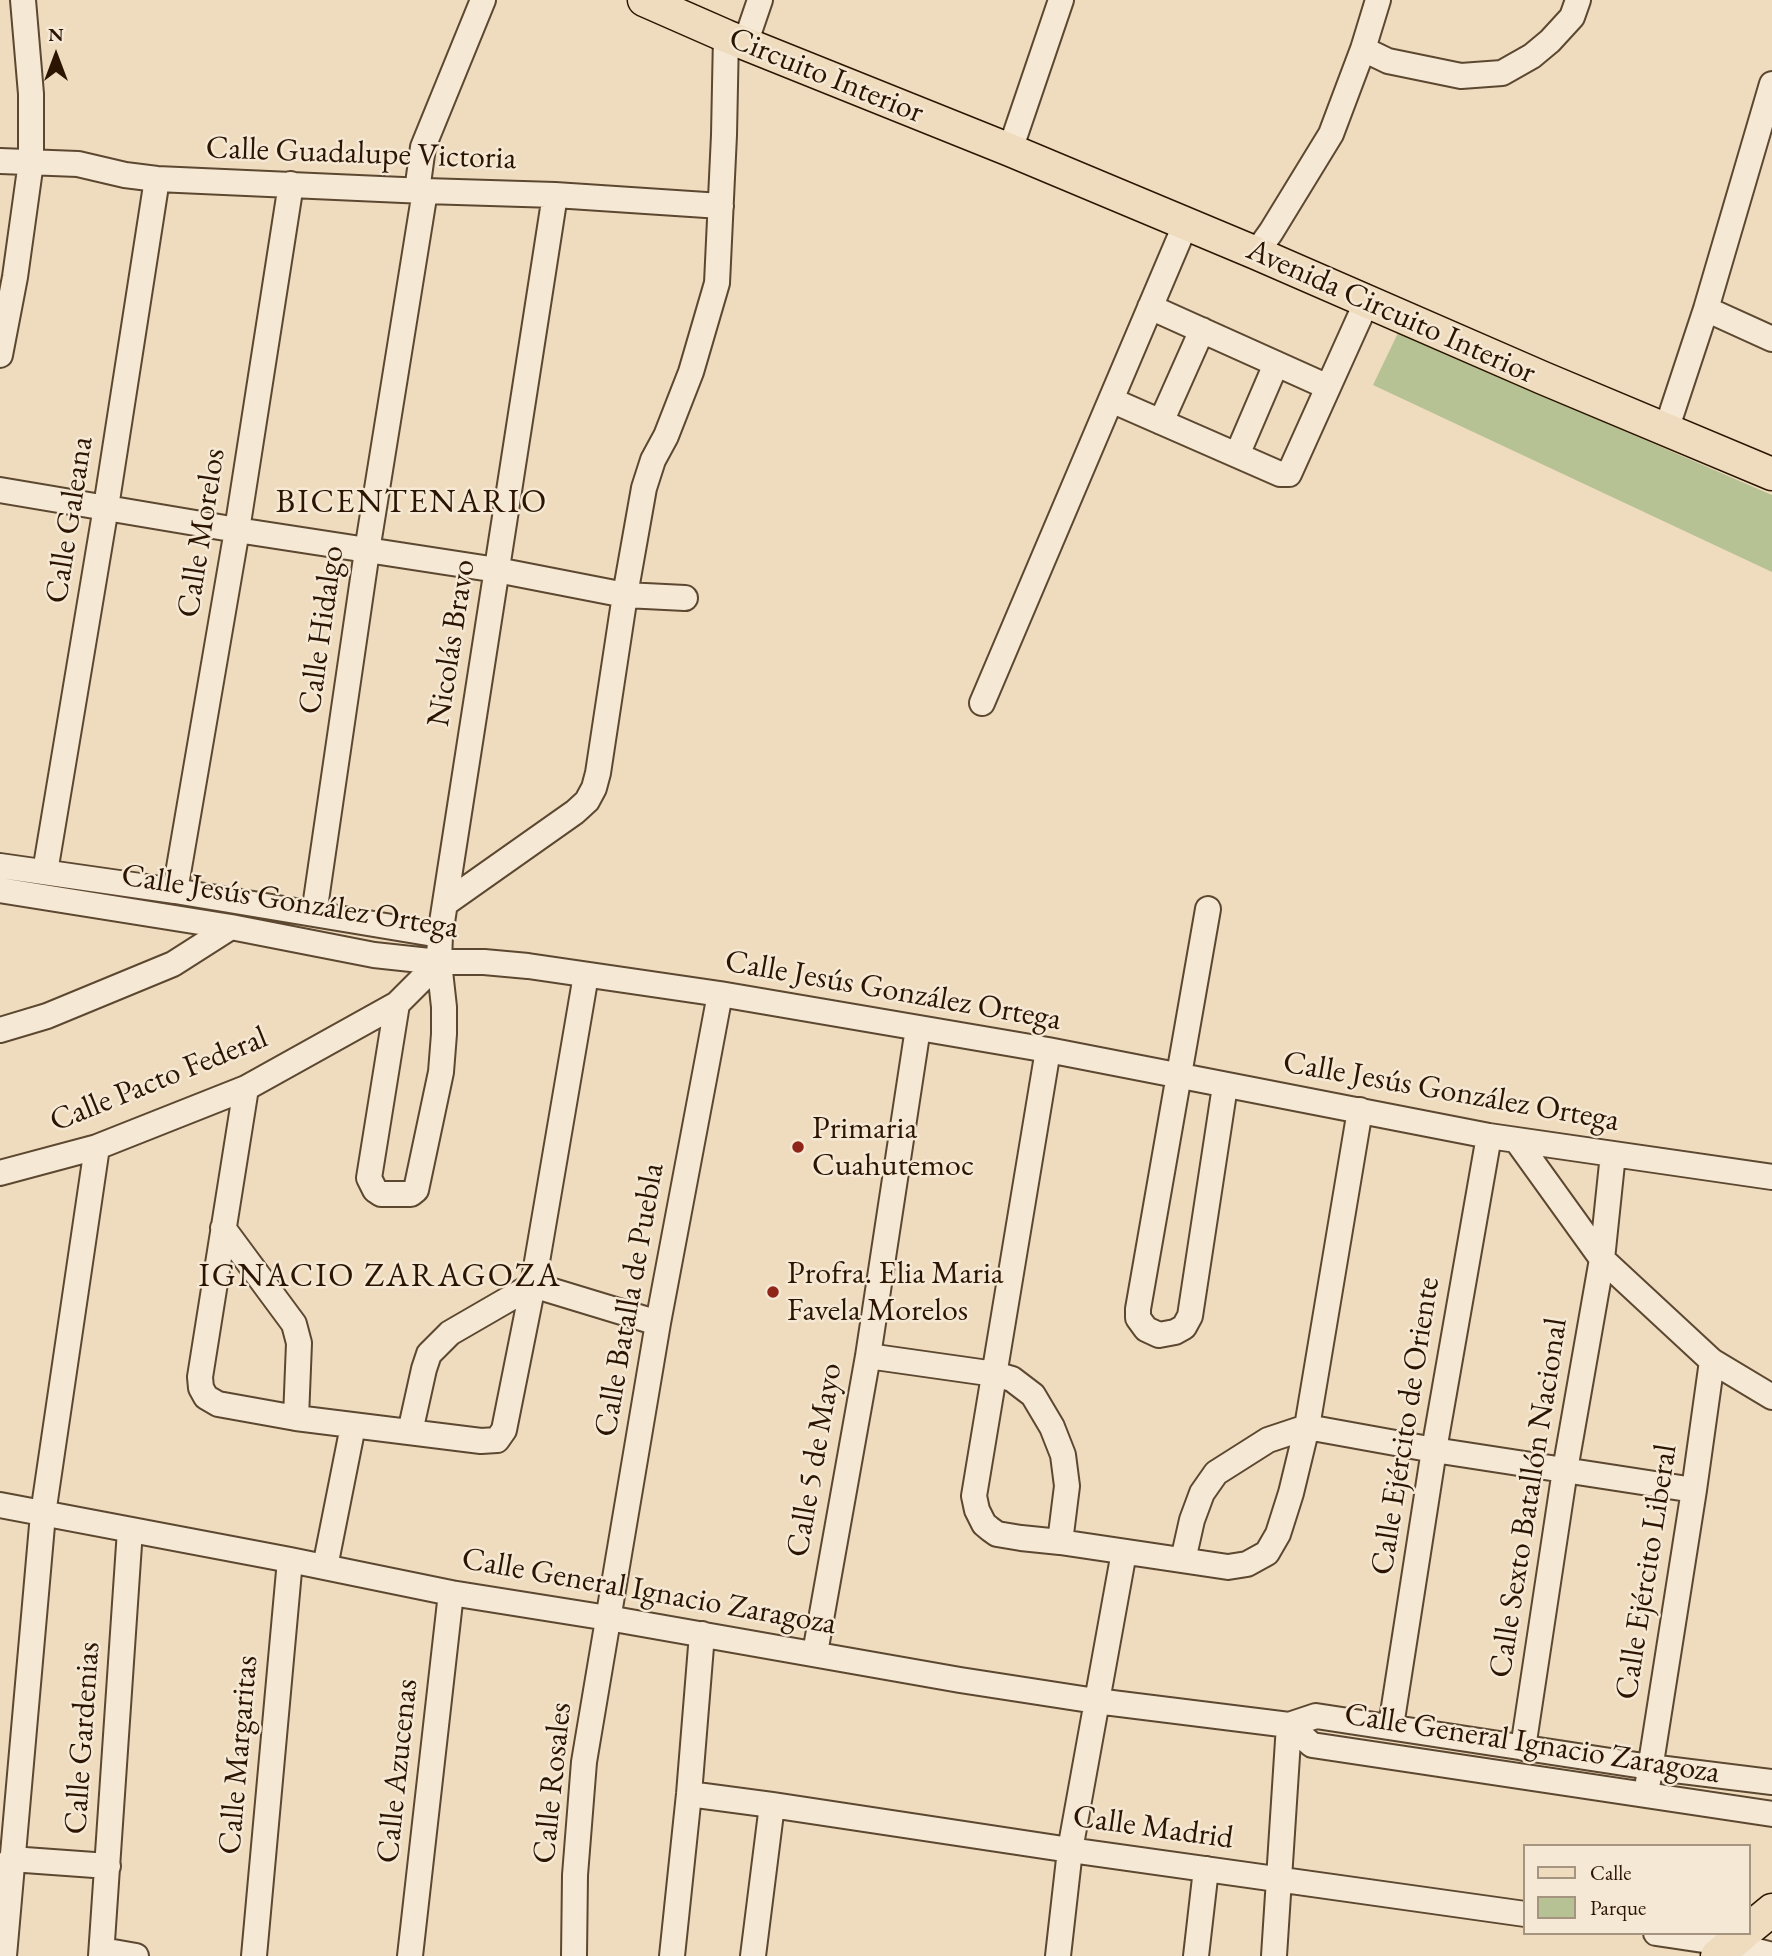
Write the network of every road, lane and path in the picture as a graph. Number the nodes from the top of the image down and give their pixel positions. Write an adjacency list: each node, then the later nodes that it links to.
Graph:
1 (23, 0): 14 (street)
2 (482, 0): 17 (street, Calle Hidalgo)
3 (644, 0): 8 (main road, Circuito Interior)
4 (760, 0): 8 (street)
5 (1061, 0): 12 (street)
6 (1378, 0): 9 (street)
7 (1578, 0): 9 (street)
8 (736, 40): 12 (main road, Circuito Interior); 19 (street)
9 (1363, 49): 21 (street)
10 (1772, 84): 11 (street)
11 (1766, 126): 25 (street)
12 (1010, 150): 20 (main road, Avenida Circuito Interior)
13 (0, 161): 14 (street, Calle Guadalupe Victoria)
14 (31, 162): 15 (street, Calle Guadalupe Victoria); 22 (street)
15 (157, 179): 16 (street, Calle Guadalupe Victoria); 37 (street, Calle Galeana)
16 (291, 184): 17 (street, Calle Guadalupe Victoria); 38 (street, Calle Morelos)
17 (421, 191): 18 (street, Calle Guadalupe Victoria); 39 (street, Calle Hidalgo)
18 (555, 195): 19 (street, Calle Guadalupe Victoria); 40 (street, Nicolás Bravo)
19 (721, 206): 41 (street)
20 (1186, 223): 21 (main road, Avenida Circuito Interior); 24 (street)
21 (1256, 253): 23 (main road, Avenida Circuito Interior)
22 (7, 277): 28 (street)
23 (1367, 301): 30 (street); 33 (main road, Avenida Circuito Interior)
24 (1150, 307): 26 (street); 31 (street)
25 (1706, 309): 27 (street); 33 (street)
26 (1202, 330): 29 (street); 32 (street)
27 (1772, 339)
28 (0, 355)
29 (1276, 364): 30 (street); 34 (street)
30 (1328, 387): 34 (street)
31 (1111, 400): 32 (street); 43 (street)
32 (1161, 422): 34 (street)
33 (1666, 430): 35 (main road, Avenida Circuito Interior)
34 (1237, 455)
35 (1772, 474)
36 (0, 490): 37 (street)
37 (106, 507): 38 (street); 45 (street, Calle Galeana)
38 (237, 530): 39 (street); 47 (street, Calle Morelos)
39 (367, 551): 40 (street); 50 (street, Calle Hidalgo)
40 (497, 570): 41 (street); 48 (street, Nicolás Bravo)
41 (625, 595): 42 (street); 48 (street)
42 (685, 598)
43 (982, 703)
44 (0, 866): 45 (street, Calle Jesús González Ortega)
45 (45, 872): 47 (street, Calle Jesús González Ortega)
46 (0, 890): 51 (street, Calle Jesús González Ortega)
47 (175, 891): 50 (street, Calle Jesús González Ortega)
48 (446, 903): 52 (street, Nicolás Bravo)
49 (1208, 909): 60 (street)
50 (314, 914): 52 (street, Calle Jesús González Ortega)
51 (231, 927): 53 (street, Calle Jesús González Ortega); 58 (street)
52 (440, 935): 53 (street, Nicolás Bravo)
53 (439, 962): 54 (street, Calle Jesús González Ortega); 56 (street, Calle Pacto Federal); 56 (street, Nicolás Bravo)
54 (586, 975): 55 (street, Calle Jesús González Ortega); 72 (street)
55 (720, 994): 57 (street, Calle Jesús González Ortega); 73 (street, Calle Batalla de Puebla)
56 (397, 1004): 62 (street, Calle Pacto Federal)
57 (918, 1028): 59 (street, Calle Jesús González Ortega); 74 (street, Calle 5 de Mayo)
58 (0, 1030)
59 (1048, 1050): 60 (street, Calle Jesús González Ortega); 76 (street)
60 (1179, 1076): 61 (street, Calle Jesús González Ortega); 61 (street)
61 (1225, 1086): 63 (street, Calle Jesús González Ortega)
62 (246, 1088): 66 (street, Calle Pacto Federal); 70 (street)
63 (1360, 1110): 64 (street, Calle Jesús González Ortega); 80 (street)
64 (1489, 1136): 65 (street, Calle Jesús González Ortega); 82 (street, Calle Ejército de Oriente)
65 (1517, 1141): 67 (street, Calle Jesús González Ortega); 71 (street)
66 (97, 1147): 68 (street, Calle Pacto Federal); 86 (street)
67 (1613, 1154): 69 (street, Calle Jesús González Ortega); 71 (street, Calle Sexto Batallón Nacional)
68 (0, 1173)
69 (1772, 1177)
70 (223, 1228): 78 (street); 78 (street)
71 (1602, 1259): 75 (street); 83 (street, Calle Sexto Batallón Nacional)
72 (533, 1285): 73 (street); 81 (street); 81 (street)
73 (658, 1323): 94 (street, Calle Batalla de Puebla)
74 (868, 1356): 76 (street); 96 (street, Calle 5 de Mayo)
75 (1712, 1361): 77 (street); 84 (street, Calle Ejército Liberal)
76 (995, 1374): 88 (street); 88 (street)
77 (1772, 1397)
78 (296, 1418): 79 (street)
79 (353, 1426): 81 (street); 92 (street)
80 (1307, 1427): 82 (street); 91 (street); 91 (street)
81 (410, 1432)
82 (1434, 1450): 83 (street); 99 (street, Calle Ejército de Oriente)
83 (1565, 1470): 84 (street); 101 (street, Calle Sexto Batallón Nacional)
84 (1694, 1490): 104 (street, Calle Ejército Liberal)
85 (0, 1505): 86 (street, Calle General Ignacio Zaragoza)
86 (43, 1514): 87 (street, Calle General Ignacio Zaragoza); 112 (street)
87 (130, 1530): 90 (street, Calle General Ignacio Zaragoza); 113 (street, Calle Gardenias)
88 (1060, 1542): 89 (street)
89 (1124, 1552): 91 (street); 97 (street)
90 (290, 1560): 92 (street, Calle General Ignacio Zaragoza); 125 (street, Calle Margaritas)
91 (1183, 1560)
92 (325, 1567): 93 (street, Calle General Ignacio Zaragoza)
93 (451, 1593): 94 (street, Calle General Ignacio Zaragoza); 126 (street, Calle Azucenas)
94 (608, 1618): 95 (street, Calle General Ignacio Zaragoza); 127 (street, Calle Rosales)
95 (702, 1634): 96 (street, Calle General Ignacio Zaragoza); 107 (street)
96 (815, 1653): 97 (street, Calle General Ignacio Zaragoza)
97 (1096, 1700): 98 (street, Calle General Ignacio Zaragoza); 111 (street)
98 (1289, 1726): 99 (street, Calle General Ignacio Zaragoza); 103 (street, Calle General Ignacio Zaragoza); 115 (street)
99 (1391, 1727): 100 (street, Calle General Ignacio Zaragoza)
100 (1449, 1736): 101 (street, Calle General Ignacio Zaragoza); 103 (street)
101 (1523, 1748): 102 (street, Calle General Ignacio Zaragoza)
102 (1550, 1752): 104 (street, Calle General Ignacio Zaragoza); 105 (street)
103 (1445, 1764): 105 (street, Calle General Ignacio Zaragoza)
104 (1650, 1767): 106 (street, Calle General Ignacio Zaragoza); 108 (street, Calle Ejército Liberal)
105 (1546, 1779): 108 (street, Calle General Ignacio Zaragoza)
106 (1772, 1782)
107 (689, 1794): 109 (street, Calle Madrid); 128 (street)
108 (1645, 1794): 110 (street, Calle General Ignacio Zaragoza)
109 (772, 1805): 111 (street, Calle Madrid); 129 (street)
110 (1772, 1814)
111 (1070, 1850): 114 (street, Calle Madrid); 130 (street)
112 (11, 1859): 113 (street); 123 (street)
113 (108, 1866): 121 (street, Calle Gardenias)
114 (1206, 1869): 115 (street, Calle Madrid); 131 (street)
115 (1278, 1879): 117 (street, Calle Madrid); 132 (street)
116 (1772, 1910): 118 (main road)
117 (1524, 1914)
118 (1751, 1927)
119 (1679, 1935): 120 (street)
120 (1735, 1940): 122 (street)
121 (101, 1953): 124 (street)
122 (1772, 1955)
123 (4, 1956)
124 (136, 1956)
125 (254, 1956)
126 (410, 1956)
127 (574, 1956)
128 (672, 1956)
129 (753, 1956)
130 (1058, 1956)
131 (1196, 1956)
132 (1274, 1956)

